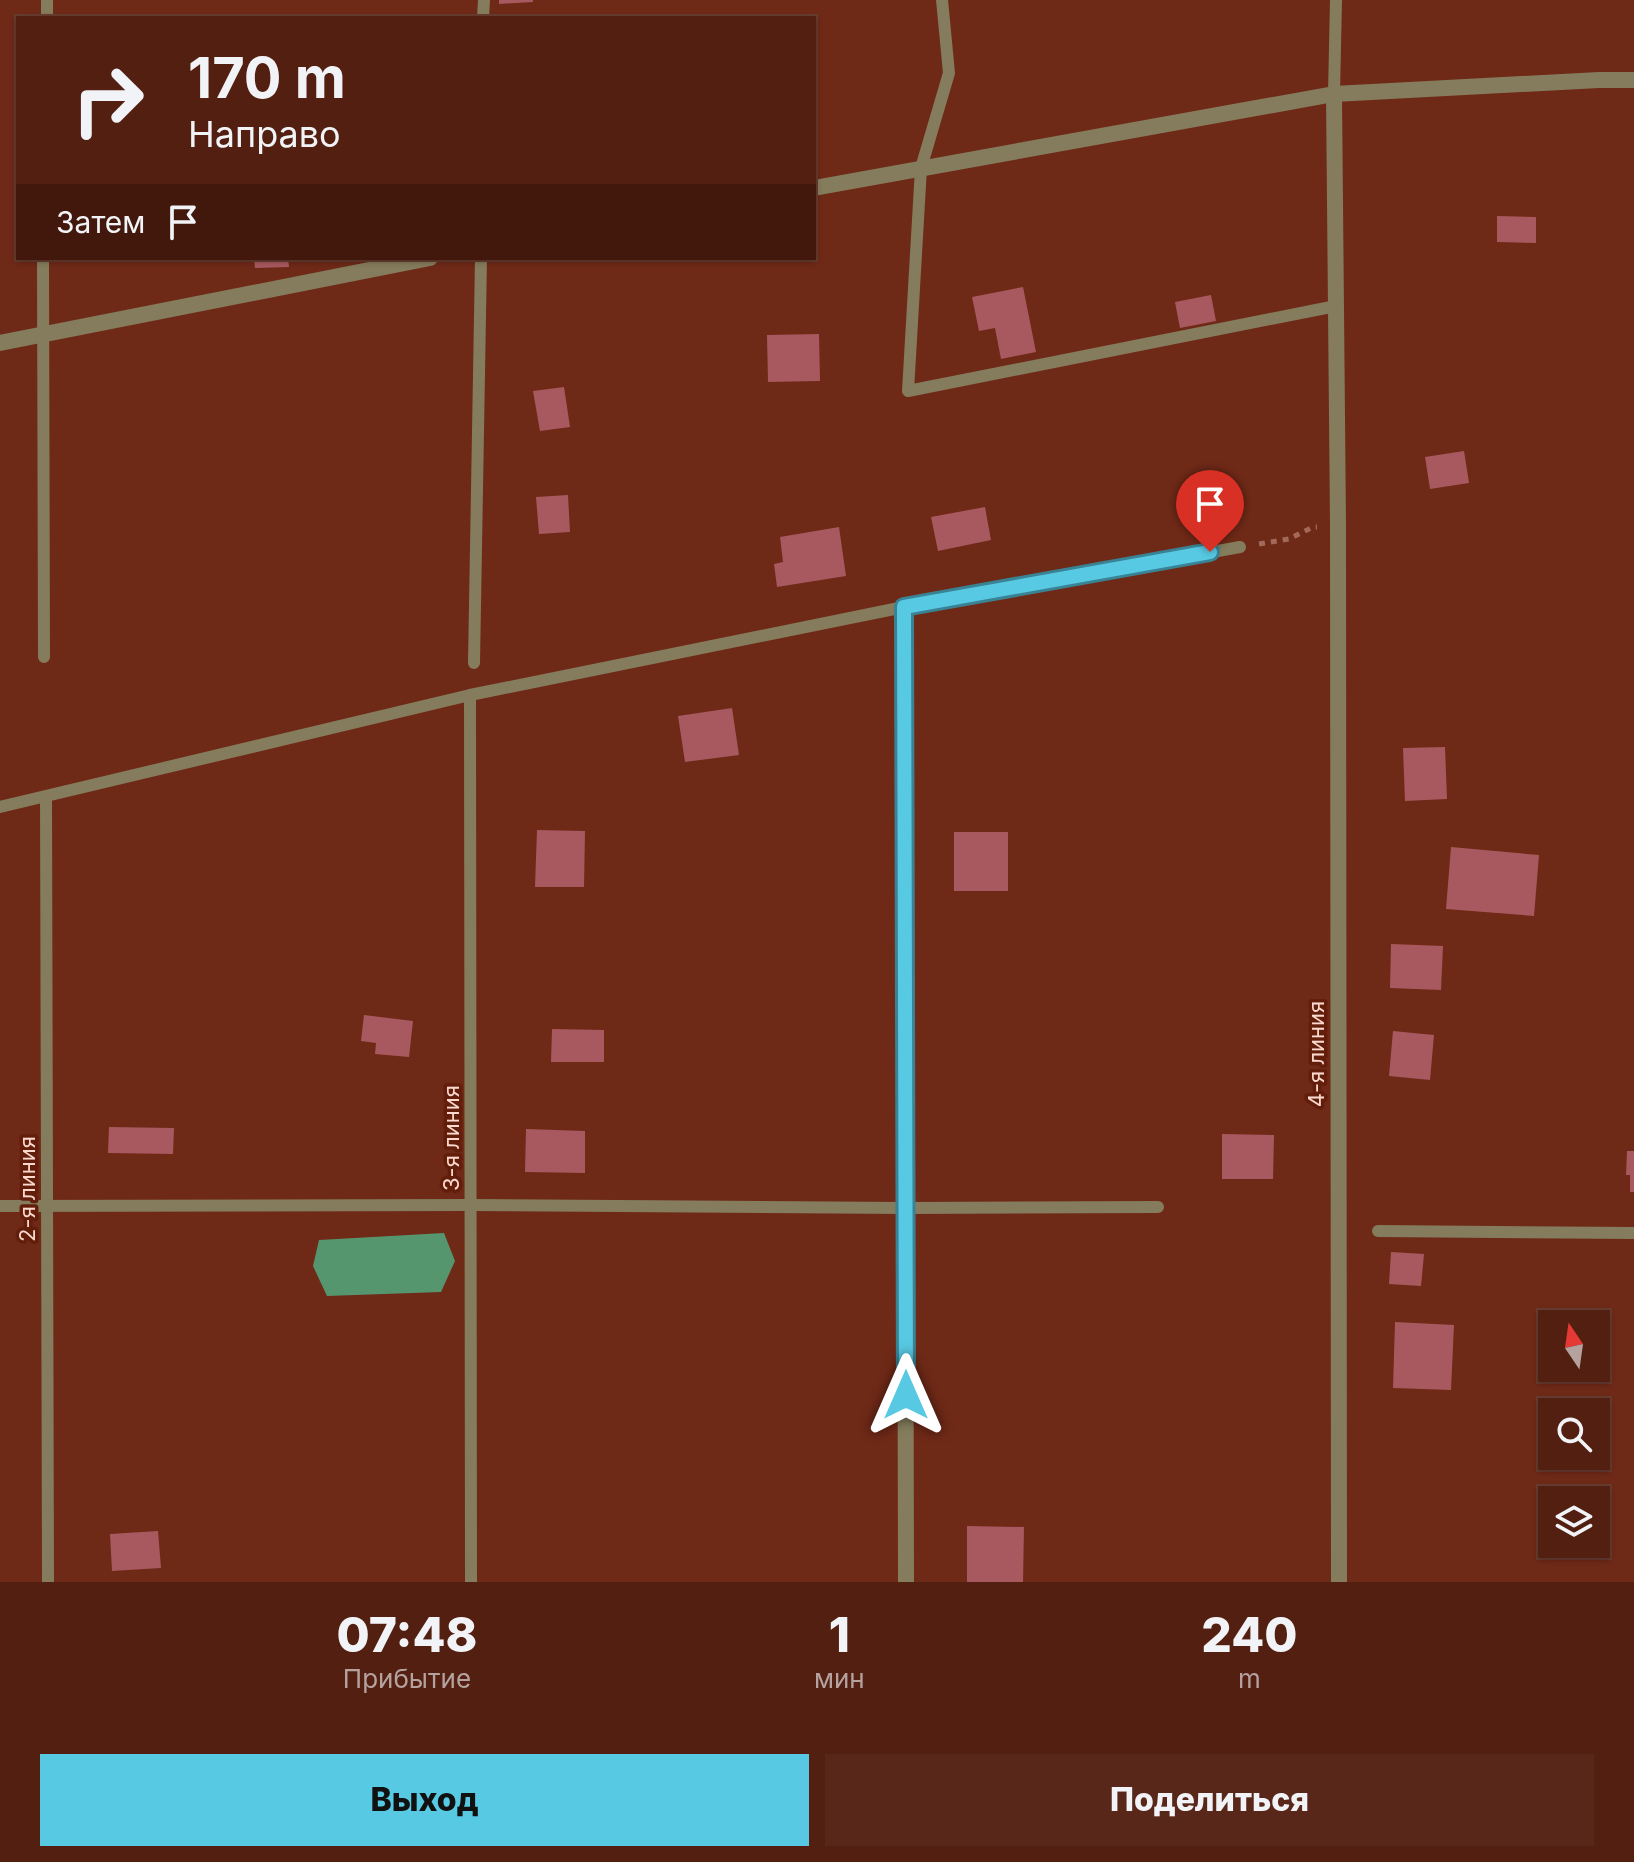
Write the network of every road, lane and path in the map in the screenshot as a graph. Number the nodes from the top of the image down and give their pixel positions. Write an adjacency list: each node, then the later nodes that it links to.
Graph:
1 (942, 0): 5 (lane)
2 (1336, 0): 4 (lane)
3 (1634, 80): 4 (street)
4 (1334, 94): 5 (street); 10 (street, 4-я линия)
5 (921, 168): 6 (street); 10 (lane)
6 (816, 188)
7 (43, 260): 11 (lane)
8 (420, 260): 11 (street)
9 (481, 260): 17 (lane)
10 (1336, 306): 13 (street, 4-я линия)
11 (42, 335): 12 (street); 16 (lane)
12 (0, 343)
13 (1338, 525): 14 (path); 31 (street, 4-я линия)
14 (1240, 547): 15 (lane)
15 (904, 607): 18 (lane); 25 (street)
16 (44, 657)
17 (474, 663)
18 (470, 695): 19 (lane); 21 (lane, 3-я линия)
19 (46, 797): 20 (lane); 23 (lane, 2-я линия)
20 (0, 807)
21 (471, 1205): 23 (lane); 25 (lane); 29 (lane, 3-я линия)
22 (0, 1206): 23 (lane)
23 (47, 1206): 28 (lane, 2-я линия)
24 (1158, 1207): 25 (lane)
25 (905, 1208): 30 (street)
26 (1378, 1231): 27 (lane)
27 (1634, 1233)
28 (48, 1582)
29 (471, 1582)
30 (906, 1582)
31 (1339, 1582)

